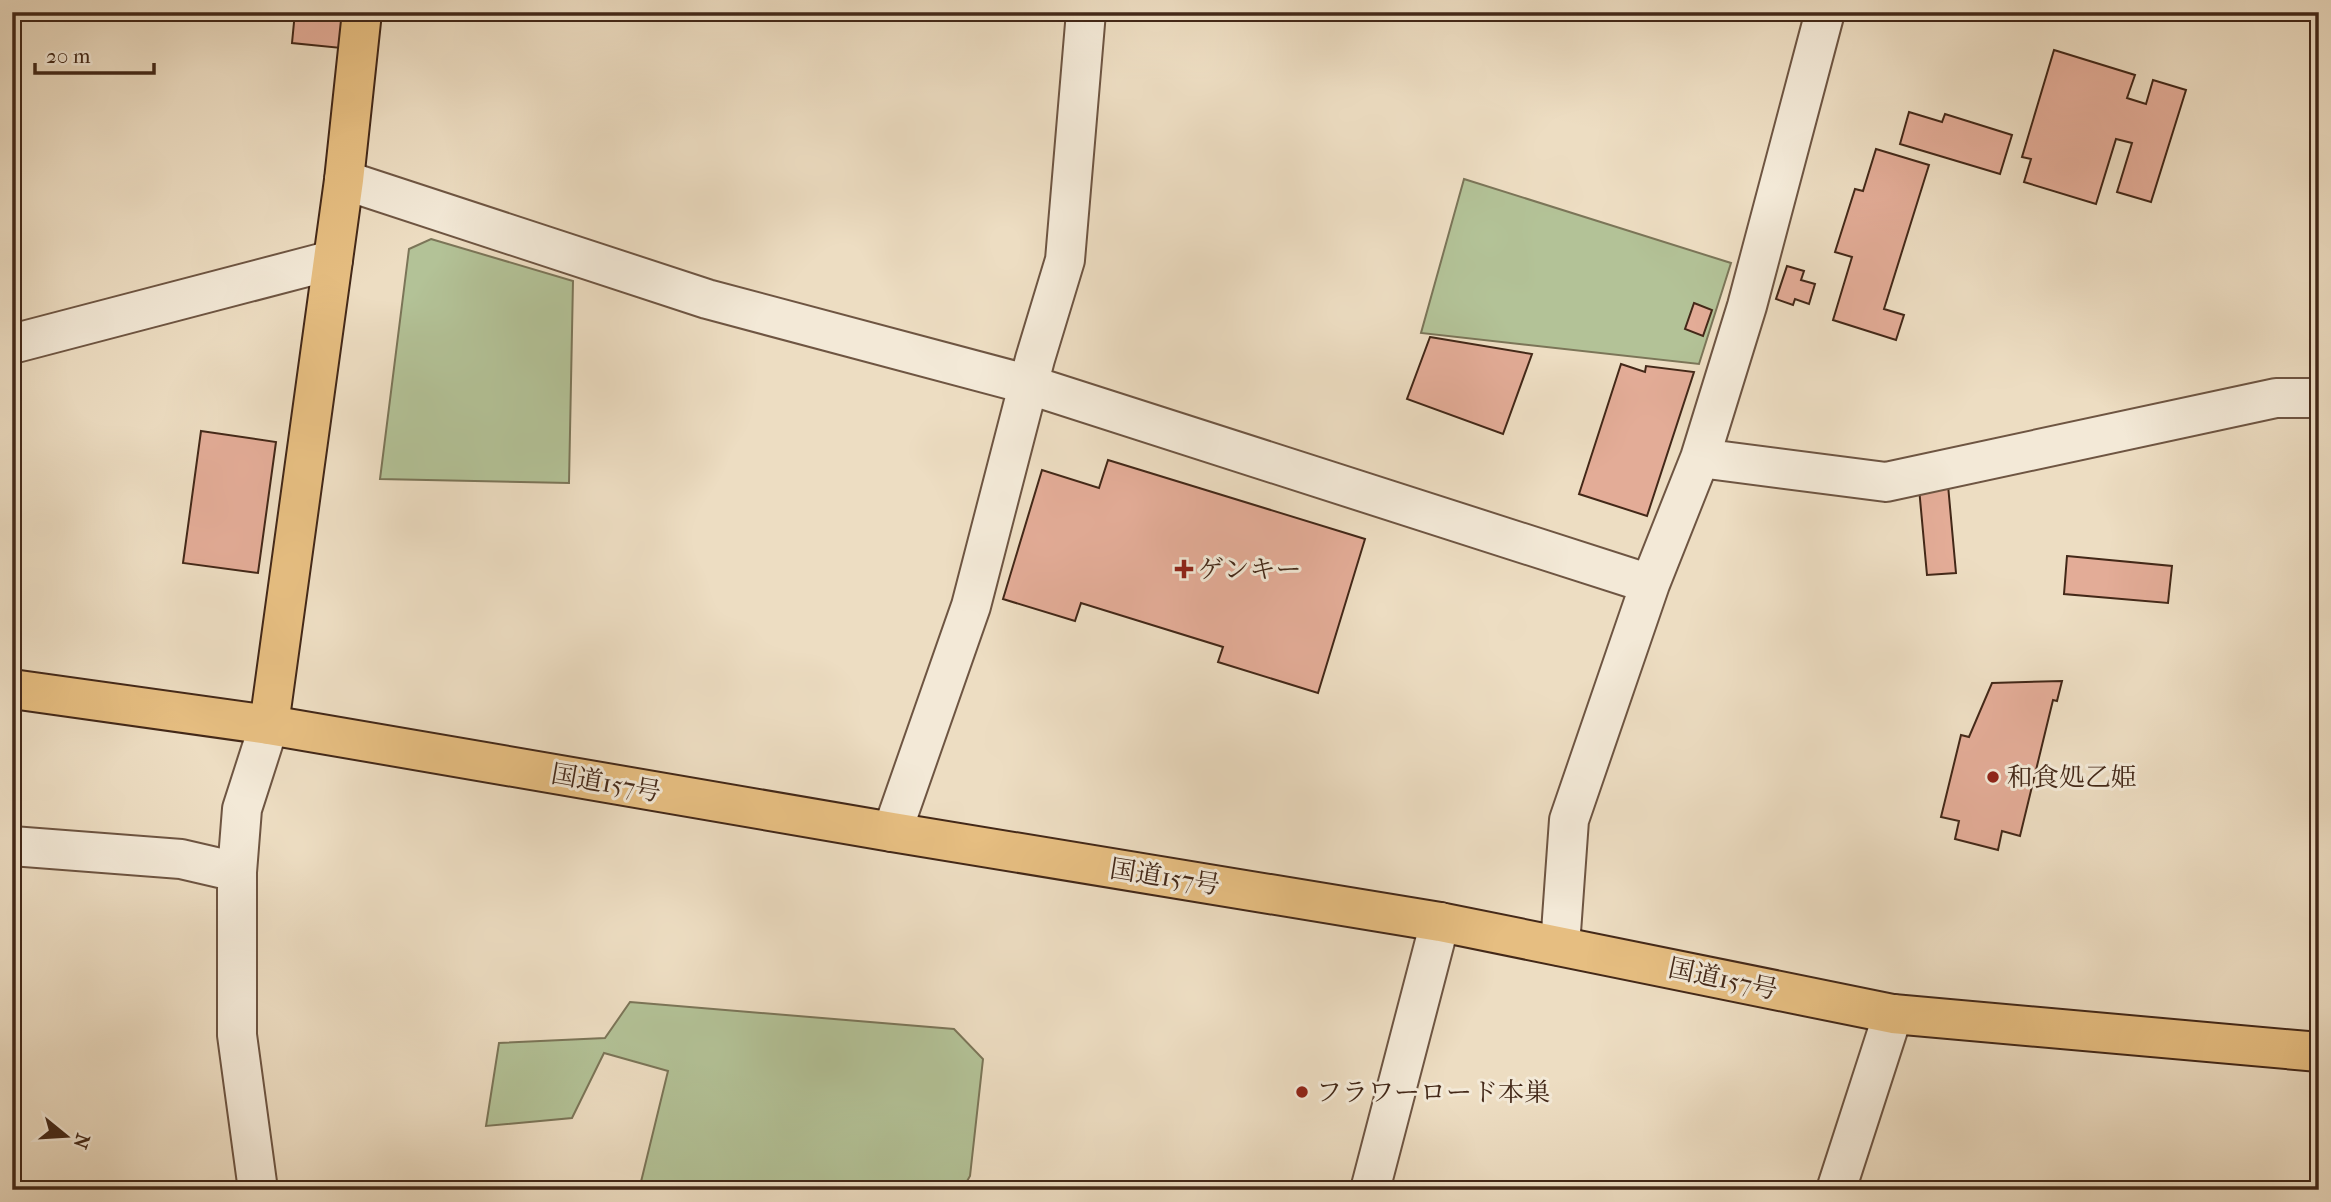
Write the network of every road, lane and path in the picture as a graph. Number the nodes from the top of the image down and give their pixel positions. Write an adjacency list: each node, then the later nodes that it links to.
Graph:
1 (362, 12): 4 (main road)
2 (1086, 12): 7 (street)
3 (1825, 12): 9 (street)
4 (344, 180): 5 (main road); 7 (street)
5 (334, 260): 6 (street); 12 (main road)
6 (12, 344)
7 (1030, 384): 10 (street); 13 (street)
8 (2319, 398): 9 (street)
9 (1700, 458): 10 (street)
10 (1650, 584): 17 (street)
11 (12, 689): 12 (main road, 国道157号)
12 (269, 725): 13 (main road, 国道157号); 15 (street)
13 (892, 832): 16 (main road, 国道157号)
14 (12, 846): 15 (street)
15 (237, 872): 20 (street)
16 (1440, 922): 17 (main road, 国道157号); 21 (street)
17 (1560, 946): 18 (main road, 国道157号)
18 (1893, 1014): 19 (main road, 国道157号); 22 (street)
19 (2319, 1052)
20 (258, 1190)
21 (1370, 1190)
22 (1836, 1190)

